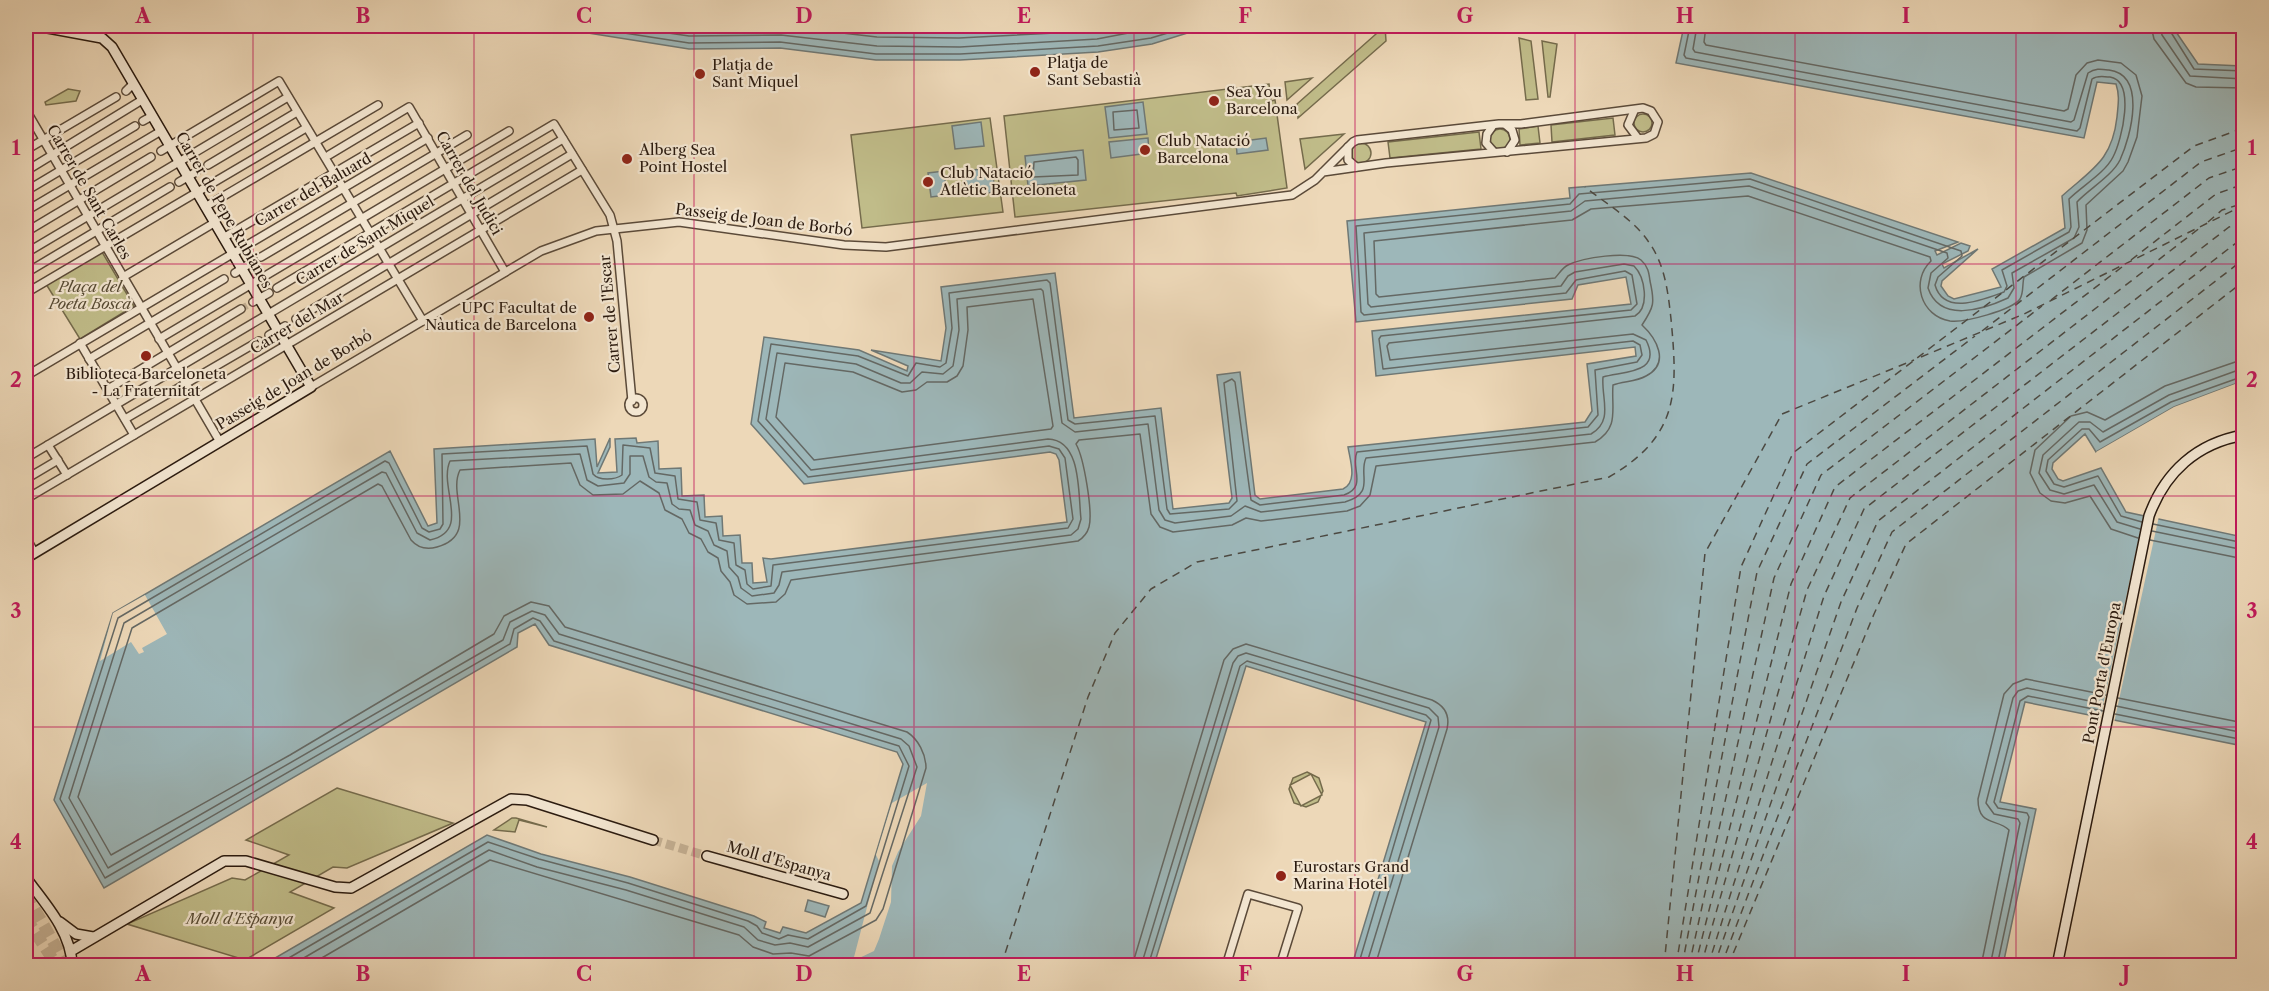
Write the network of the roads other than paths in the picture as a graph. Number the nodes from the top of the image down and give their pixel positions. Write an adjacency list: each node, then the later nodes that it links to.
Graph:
1 (36, 26): 2 (street, Carrer de Pepe Rubianes)
2 (133, 84): 3 (street); 6 (street, Carrer de Pepe Rubianes)
3 (126, 91)
4 (116, 97): 23 (street)
5 (288, 98): 10 (street); 27 (street); 36 (street)
6 (142, 100): 18 (street, Carrer de Pepe Rubianes); 33 (street)
7 (378, 105): 25 (street)
8 (26, 110): 12 (street, Carrer de Sant Carles)
9 (1634, 111): 13 (street, Passeig de Joan de Borbó); 21 (street); 21 (street, Passeig de Joan de Borbó)
10 (297, 112): 16 (street); 37 (street)
11 (418, 123): 22 (street, Carrer del Judici); 34 (street, Carrer del Judici); 44 (street)
12 (34, 124): 17 (street); 23 (street, Carrer de Sant Carles)
13 (1503, 124): 15 (street, Passeig de Joan de Borbó); 30 (street)
14 (135, 126): 40 (street)
15 (1492, 127): 26 (street, Passeig de Joan de Borbó); 29 (street)
16 (306, 128): 25 (street); 50 (street)
17 (26, 129)
18 (161, 131): 27 (street, Carrer de Pepe Rubianes); 46 (street)
19 (509, 131): 39 (street)
20 (467, 135): 31 (street)
21 (1637, 137): 30 (street, Passeig de Joan de Borbó)
22 (428, 138): 31 (street, Carrer del Judici); 48 (street, Carrer del Baluard)
23 (43, 139): 28 (street); 33 (street, Carrer de Sant Carles)
24 (563, 139): 32 (street, Carrer de l'Escar); 45 (street, Carrer de l'Escar); 51 (street, Carrer de Sant Miquel)
25 (315, 142): 44 (street); 54 (street)
26 (1349, 146): 38 (street); 43 (street, Passeig de Joan de Borbó)
27 (165, 149): 36 (street, Carrer de Pepe Rubianes)
28 (26, 150)
29 (1495, 152): 30 (street, Passeig de Joan de Borbó); 38 (street, Passeig de Joan de Borbó)
30 (1507, 152)
31 (436, 153): 39 (street, Carrer del Judici); 53 (street)
32 (572, 154): 41 (street, Carrer de l'Escar); 56 (street)
33 (52, 155): 40 (street, Carrer de Sant Carles); 42 (street)
34 (329, 155)
35 (151, 157): 52 (street)
36 (179, 162): 50 (street, Carrer de Pepe Rubianes); 57 (street)
37 (208, 165)
38 (1356, 167): 43 (street, Passeig de Joan de Borbó)
39 (445, 169): 45 (street, Carrer del Judici); 58 (street)
40 (61, 170): 46 (street, Carrer de Sant Carles); 49 (street)
41 (582, 170): 60 (street, Carrer de l'Escar); 61 (street, Carrer del Mar)
42 (26, 171)
43 (1323, 172): 60 (street, Passeig de Joan de Borbó)
44 (333, 173): 48 (street); 65 (street)
45 (454, 184): 51 (street, Carrer del Judici); 64 (street)
46 (69, 186): 52 (street, Carrer de Sant Carles); 55 (street)
47 (170, 187): 63 (street)
48 (343, 188): 53 (street); 69 (street, Carrer del Baluard)
49 (26, 191)
50 (196, 192): 54 (street, Carrer de Pepe Rubianes); 66 (street)
51 (462, 199): 56 (street, Carrer del Judici); 67 (street, Carrer de Sant Miquel)
52 (78, 201): 57 (street, Carrer de Sant Carles); 62 (street)
53 (352, 204): 58 (street); 70 (street)
54 (205, 207): 59 (street, Carrer de Pepe Rubianes)
55 (26, 211)
56 (472, 215): 61 (street, Carrer del Judici); 71 (street)
57 (88, 216): 63 (street, Carrer de Sant Carles); 68 (street)
58 (360, 218): 64 (street); 77 (street)
59 (214, 223): 65 (street, Carrer de Pepe Rubianes); 74 (street)
60 (613, 227): 72 (street, Passeig de Joan de Borbó); 100 (street, Carrer de l'Escar)
61 (481, 230): 72 (street, Carrer del Judici); 76 (street, Carrer del Mar)
62 (26, 232)
63 (96, 232): 66 (street, Carrer de Sant Carles); 73 (street)
64 (369, 233): 67 (street); 78 (street)
65 (223, 238): 69 (street, Carrer de Pepe Rubianes)
66 (105, 247): 74 (street, Carrer de Sant Carles); 79 (street)
67 (379, 249): 71 (street); 84 (street, Carrer de Sant Miquel)
68 (26, 253)
69 (232, 254): 77 (street, Carrer de Pepe Rubianes); 82 (street, Carrer del Baluard)
70 (261, 257)
71 (388, 264): 76 (street); 85 (street)
72 (506, 272): 86 (street, Passeig de Joan de Borbó)
73 (26, 273)
74 (123, 277): 82 (street, Carrer de Sant Carles)
75 (224, 279): 87 (street)
76 (397, 279): 86 (street); 91 (street, Carrer del Mar)
77 (250, 284): 81 (street, Carrer de Pepe Rubianes); 88 (street)
78 (277, 288)
79 (26, 293)
80 (269, 293): 81 (street)
81 (256, 301): 84 (street, Carrer de Pepe Rubianes)
82 (140, 308): 87 (street, Carrer de Sant Carles); 90 (street, Carrer del Baluard)
83 (241, 309): 92 (street)
84 (268, 314): 91 (street, Carrer de Pepe Rubianes); 94 (street, Carrer de Sant Miquel)
85 (296, 319)
86 (423, 321): 97 (street, Passeig de Joan de Borbó)
87 (149, 323): 88 (street, Carrer de Sant Carles); 93 (street)
88 (159, 339): 92 (street, Carrer de Sant Carles)
89 (259, 341): 96 (street)
90 (80, 343): 93 (street); 95 (street, Carrer del Baluard)
91 (286, 345): 97 (street, Carrer de Pepe Rubianes); 99 (street, Carrer del Mar)
92 (167, 353): 94 (street, Carrer de Sant Carles); 98 (street)
93 (89, 359): 98 (street)
94 (176, 369): 96 (street, Carrer de Sant Carles); 101 (street, Carrer de Sant Miquel)
95 (26, 376)
96 (185, 384): 99 (street, Carrer de Sant Carles); 102 (street)
97 (311, 387): 105 (street, Passeig de Joan de Borbó)
98 (108, 389): 101 (street)
99 (194, 399): 103 (street, Carrer del Mar); 105 (street, Carrer de Sant Carles)
100 (632, 401)
101 (117, 404): 102 (street); 106 (street, Carrer de Sant Miquel)
102 (125, 419): 103 (street)
103 (134, 435): 109 (street, Carrer del Mar)
104 (2244, 435): 125 (street, Pont Porta d'Europa)
105 (220, 442): 113 (street, Passeig de Joan de Borbó)
106 (48, 445): 107 (street, Carrer de Sant Miquel); 108 (street)
107 (26, 458)
108 (57, 460): 109 (street); 110 (street)
109 (67, 475): 111 (street, Carrer del Mar)
110 (26, 478)
111 (26, 500)
112 (26, 538): 113 (street)
113 (35, 553): 114 (street, Passeig de Joan de Borbó)
114 (26, 558)
115 (653, 840): 120 (street)
116 (707, 856): 118 (street, Moll d'Espanya)
117 (26, 878): 119 (street)
118 (843, 894)
119 (54, 917): 120 (street); 121 (street)
120 (94, 937): 121 (street)
121 (71, 951): 122 (street)
122 (72, 966)
123 (1226, 966): 124 (street)
124 (1280, 966)
125 (2057, 966)

